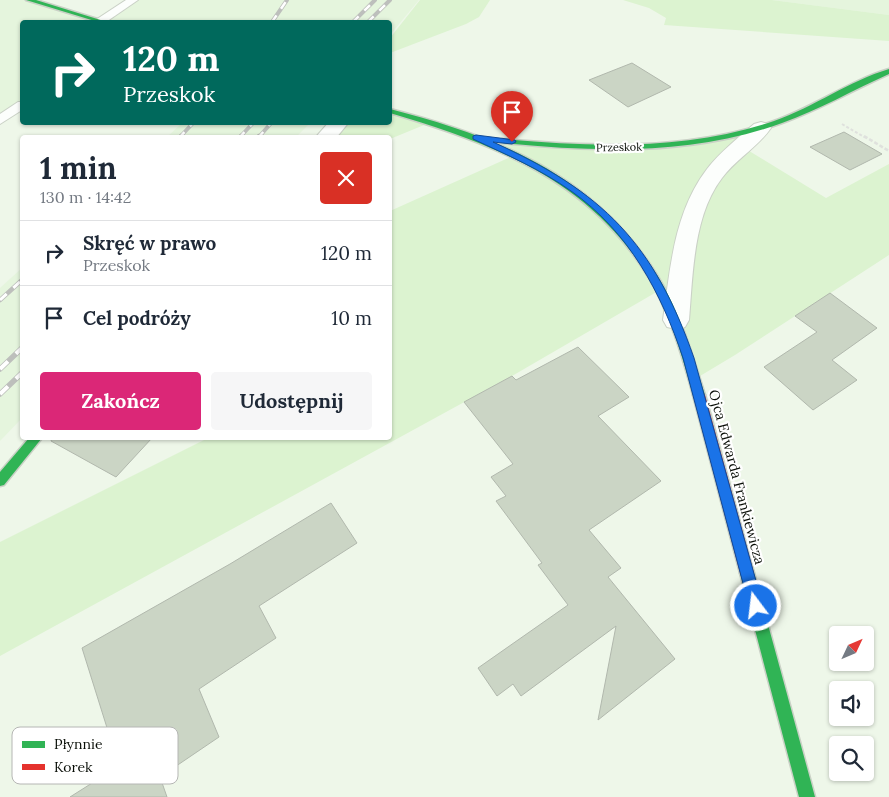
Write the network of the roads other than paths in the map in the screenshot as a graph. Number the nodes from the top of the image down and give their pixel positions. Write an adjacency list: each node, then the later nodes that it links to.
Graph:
1 (29, 0): 3 (street)
2 (134, 0): 4 (lane)
3 (95, 20)
4 (105, 20)
5 (889, 71): 10 (street, Przeskok)
6 (20, 106): 8 (lane)
7 (392, 112): 12 (street, Ojca Edwarda Frankiewicza)
8 (0, 120)
9 (337, 125): 11 (street)
10 (761, 128): 12 (street, Przeskok); 13 (street, Przeskok)
11 (329, 135)
12 (476, 138): 13 (street, Ojca Edwarda Frankiewicza)
13 (676, 320): 16 (street, Ojca Edwarda Frankiewicza)
14 (34, 440): 15 (street)
15 (0, 481)
16 (807, 797)

